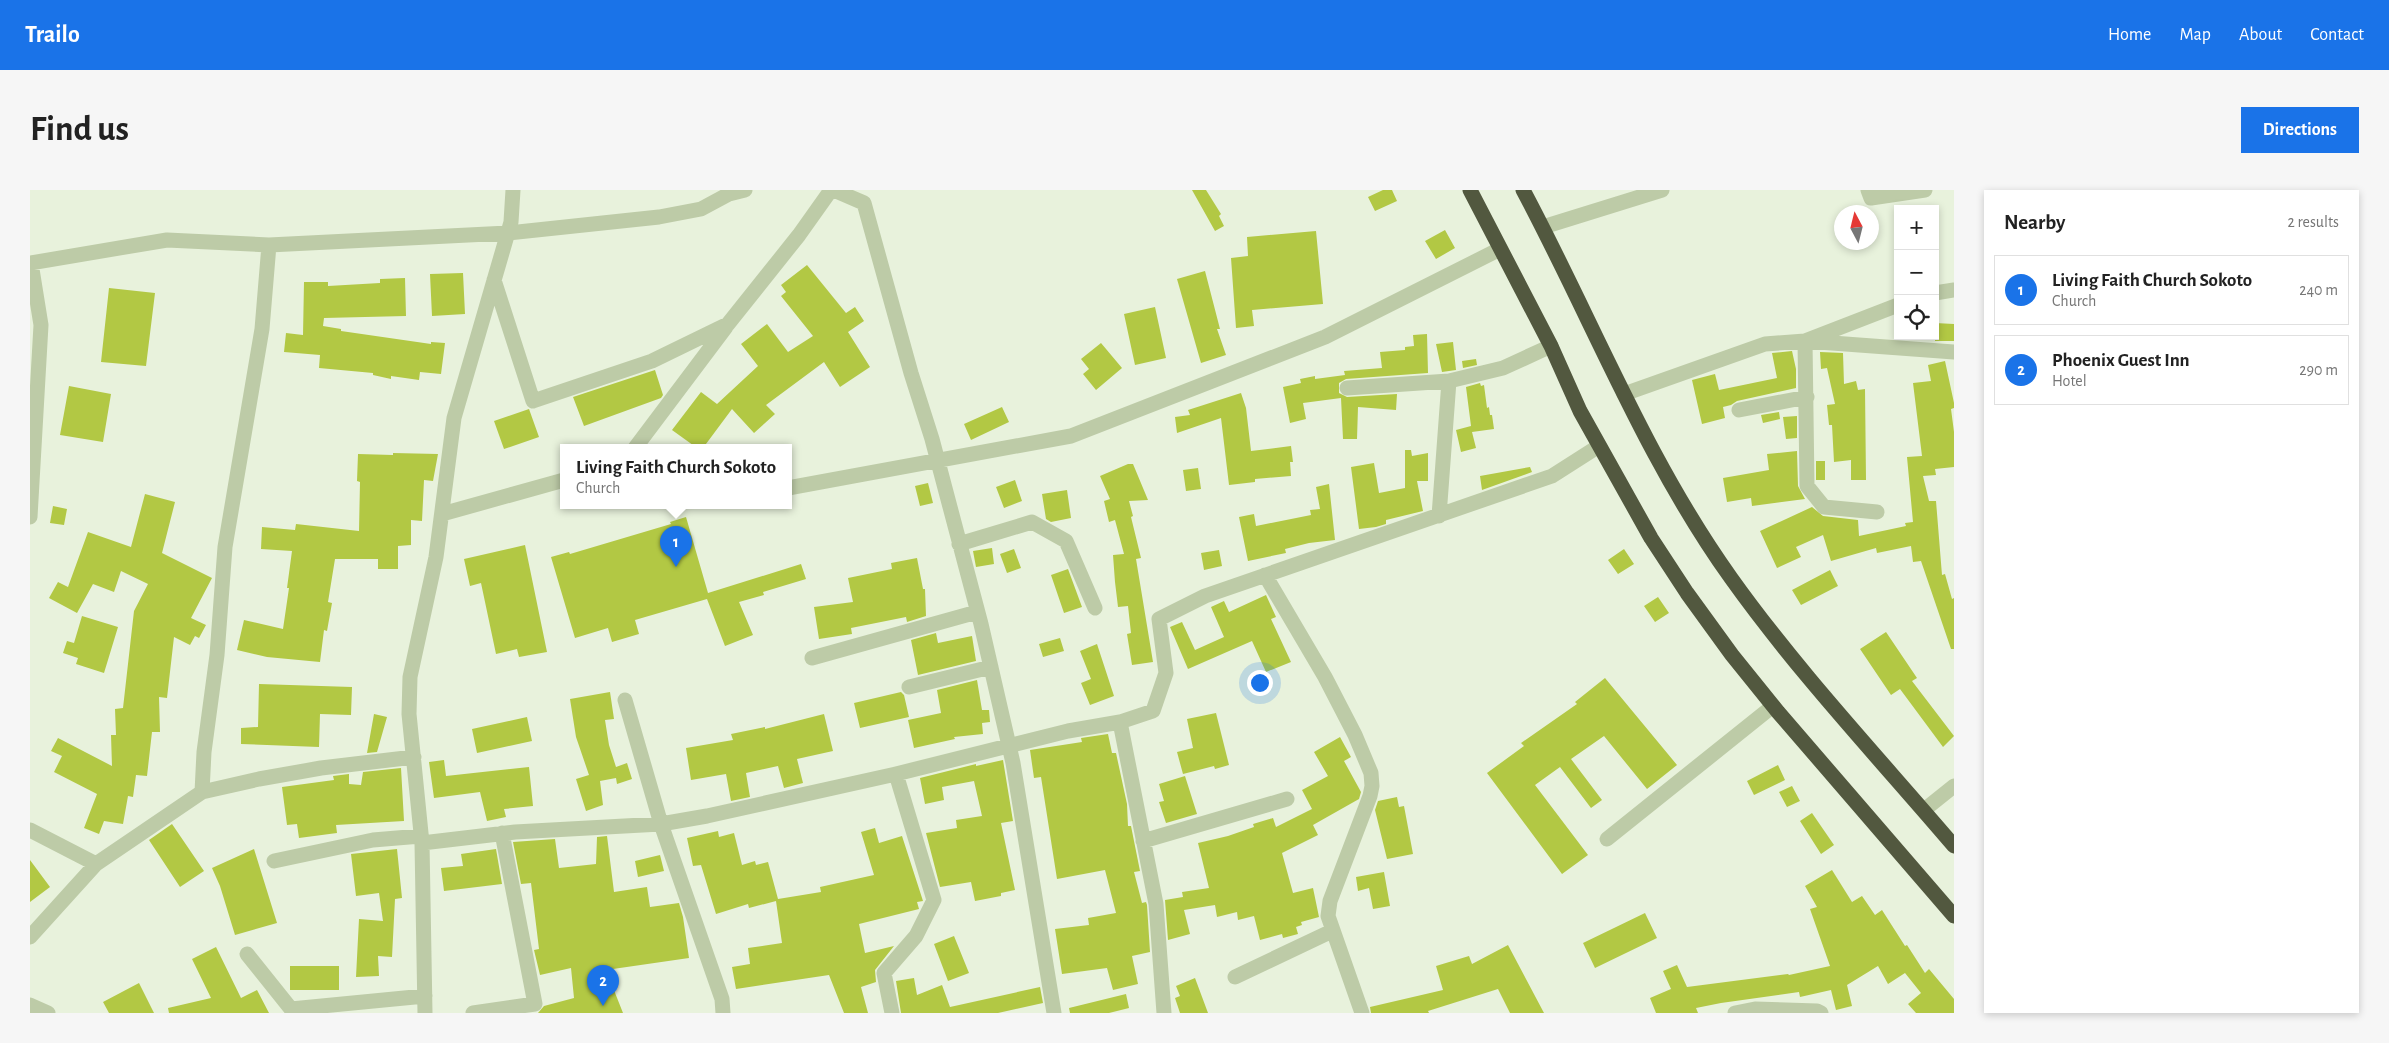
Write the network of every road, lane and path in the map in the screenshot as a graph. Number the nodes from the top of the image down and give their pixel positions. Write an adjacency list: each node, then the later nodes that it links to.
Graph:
1 (512, 190): 10 (street)
2 (745, 190): 10 (street)
3 (833, 190): 18 (street); 29 (street)
4 (1470, 190): 12 (highway)
5 (1523, 190): 9 (highway)
6 (1662, 190): 9 (street)
7 (1868, 190): 8 (street)
8 (1925, 190)
9 (1543, 227): 24 (highway)
10 (508, 233): 11 (street); 14 (street)
11 (269, 245): 13 (street); 50 (street)
12 (1500, 248): 20 (highway); 29 (street)
13 (31, 263): 35 (street)
14 (494, 280): 18 (street); 33 (street)
15 (1954, 290): 16 (street)
16 (1939, 292)
17 (1894, 307): 19 (street)
18 (728, 324): 27 (street)
19 (1805, 341): 21 (street); 24 (street); 25 (street)
20 (1550, 346): 22 (street); 28 (highway)
21 (1954, 352)
22 (1449, 381): 23 (street); 34 (street)
23 (1347, 388)
24 (1624, 394): 52 (highway)
25 (1807, 397): 26 (street); 32 (street)
26 (1739, 410)
27 (639, 444)
28 (1599, 446): 34 (street); 44 (highway)
29 (938, 460): 31 (street); 36 (street)
30 (560, 481): 33 (street)
31 (792, 487)
32 (1877, 512)
33 (442, 514): 47 (street)
34 (1439, 516): 37 (street)
35 (30, 517)
36 (959, 544): 38 (street); 39 (street)
37 (1265, 575): 45 (street); 63 (street)
38 (1095, 608)
39 (977, 612): 40 (street); 41 (street)
40 (812, 658)
41 (991, 667): 42 (street); 46 (street)
42 (909, 687)
43 (626, 700): 53 (street)
44 (1773, 706): 56 (street); 62 (highway)
45 (1120, 722): 46 (street); 58 (street)
46 (1009, 746): 48 (street); 74 (street)
47 (414, 757): 50 (street); 57 (street)
48 (896, 774): 53 (street); 73 (street)
49 (1954, 786): 52 (street)
50 (202, 792): 61 (street)
51 (1287, 799): 58 (street)
52 (1924, 810): 59 (highway)
53 (661, 824): 55 (street); 72 (street)
54 (30, 830): 61 (street)
55 (502, 833): 57 (street); 71 (street)
56 (1607, 839)
57 (422, 840): 60 (street); 67 (street)
58 (1143, 841): 75 (street)
59 (1954, 846)
60 (274, 861)
61 (96, 864): 64 (street)
62 (1954, 916)
63 (1332, 931): 66 (street); 76 (street)
64 (30, 937)
65 (248, 954): 67 (street)
66 (1235, 977)
67 (425, 996): 70 (street)
68 (30, 1004): 69 (street)
69 (48, 1013)
70 (425, 1013)
71 (473, 1013)
72 (723, 1013)
73 (892, 1013)
74 (1054, 1013)
75 (1164, 1013)
76 (1362, 1013)
77 (1735, 1013): 78 (street)
78 (1821, 1013)

